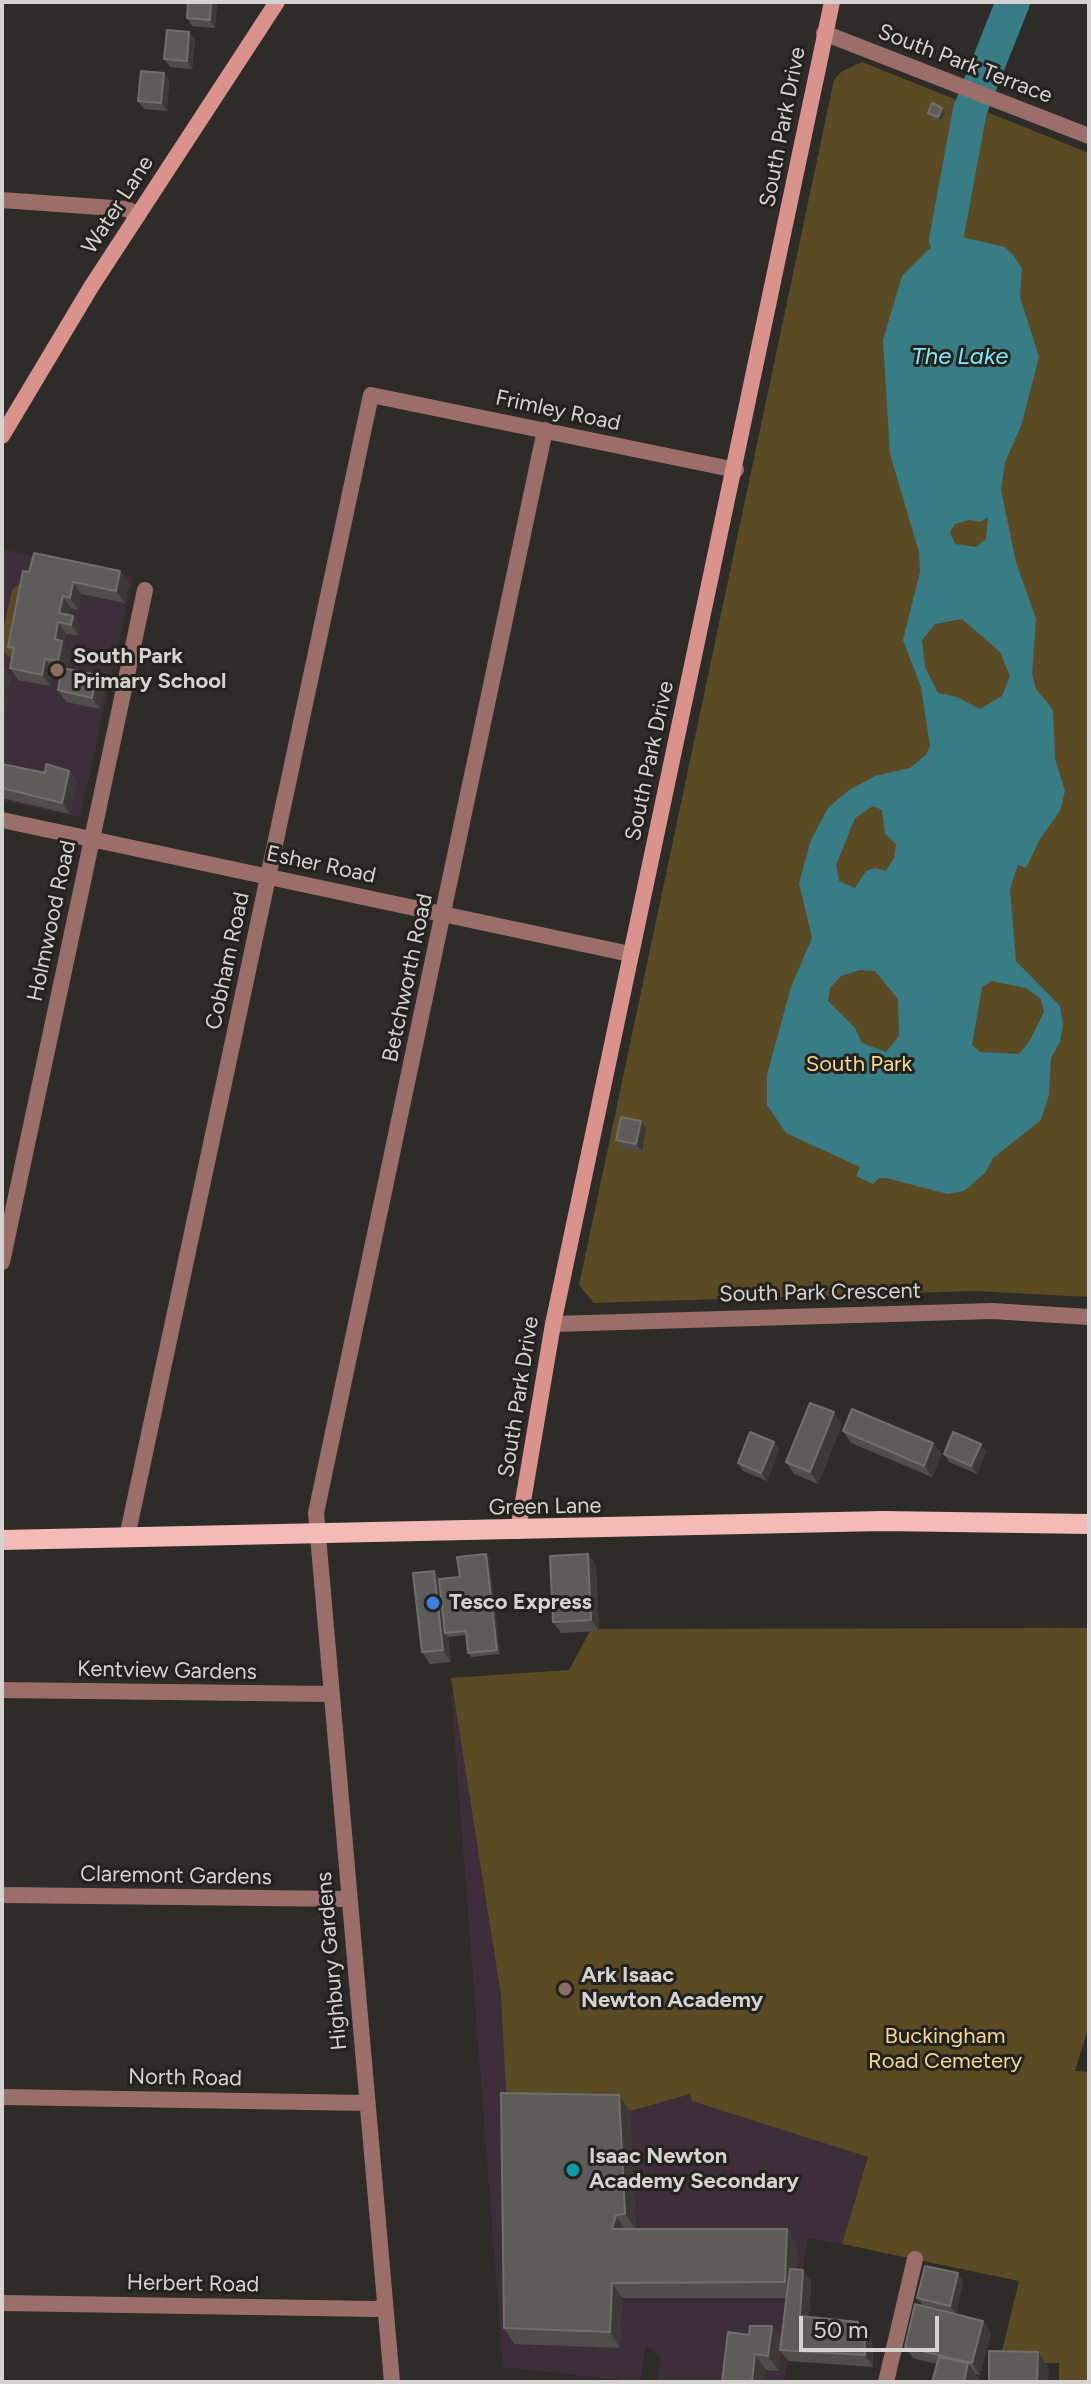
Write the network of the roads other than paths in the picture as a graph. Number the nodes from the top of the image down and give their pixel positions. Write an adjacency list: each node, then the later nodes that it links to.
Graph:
1 (277, 2): 6 (street, Water Lane)
2 (832, 2): 3 (street, South Park Drive)
3 (824, 33): 4 (street, South Park Terrace); 10 (street, South Park Drive)
4 (1089, 136)
5 (2, 200): 6 (street)
6 (138, 215): 9 (street, Water Lane)
7 (371, 395): 8 (street, Frimley Road); 14 (street, Cobham Road)
8 (545, 430): 10 (street, Frimley Road); 15 (street, Betchworth Road)
9 (2, 436)
10 (736, 470): 16 (street, South Park Drive)
11 (145, 590): 13 (street, Holmwood Road)
12 (2, 820): 13 (street, Esher Road)
13 (92, 838): 14 (street, Esher Road); 17 (street, Holmwood Road)
14 (268, 876): 15 (street, Esher Road); 23 (street, Cobham Road)
15 (444, 915): 16 (street, Esher Road); 22 (street, Betchworth Road)
16 (630, 954): 19 (street, South Park Drive)
17 (2, 1262)
18 (1089, 1317): 19 (street, South Park Crescent)
19 (553, 1324): 21 (street, South Park Drive)
20 (1089, 1524): 21 (main road, Green Lane)
21 (518, 1531): 22 (main road, Green Lane)
22 (316, 1535): 23 (main road, Green Lane); 26 (street, Highbury Gardens)
23 (127, 1537): 24 (main road, Green Lane)
24 (2, 1540)
25 (2, 1690): 26 (street, Kentview Gardens)
26 (331, 1694): 28 (street, Highbury Gardens)
27 (2, 1895): 28 (street, Claremont Gardens)
28 (349, 1899): 30 (street, Highbury Gardens)
29 (2, 2097): 30 (street, North Road)
30 (367, 2103): 33 (street, Highbury Gardens)
31 (915, 2259): 35 (street)
32 (2, 2303): 33 (street, Herbert Road)
33 (383, 2306): 34 (street, Highbury Gardens)
34 (392, 2382)
35 (886, 2382)

